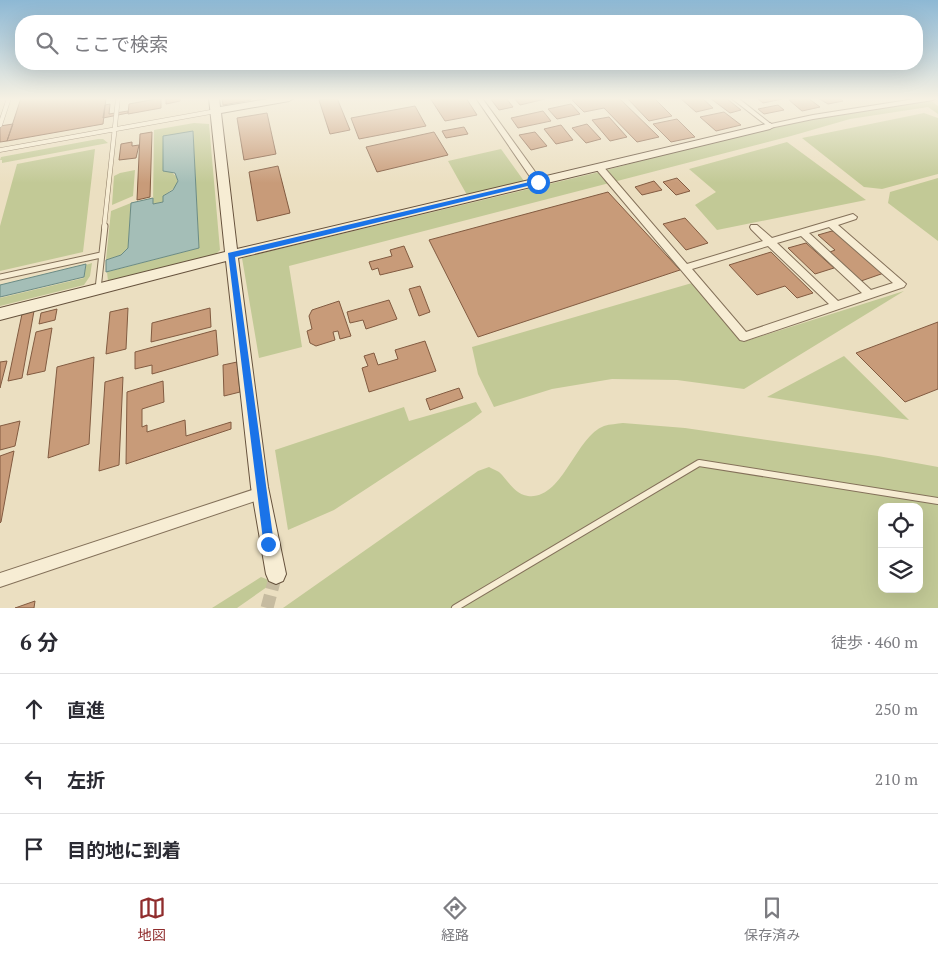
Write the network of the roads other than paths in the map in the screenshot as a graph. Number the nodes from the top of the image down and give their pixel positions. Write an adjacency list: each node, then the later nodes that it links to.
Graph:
1 (114, 126): 6 (lane)
2 (129, 126): 6 (lane)
3 (217, 126): 15 (street)
4 (498, 126): 9 (street)
5 (768, 126): 8 (street)
6 (114, 130): 7 (lane); 16 (lane)
7 (0, 150)
8 (599, 167): 9 (street); 17 (street)
9 (538, 182): 15 (street)
10 (853, 217): 11 (street)
11 (831, 224): 13 (street); 20 (street)
12 (754, 227): 14 (street)
13 (802, 232): 14 (street); 20 (street)
14 (770, 242): 17 (street); 21 (street)
15 (231, 255): 19 (street); 23 (street)
16 (100, 258): 18 (lane); 19 (lane)
17 (685, 268): 21 (street)
18 (0, 277)
19 (98, 289): 22 (street)
20 (870, 295): 21 (street)
21 (837, 306)
22 (0, 314)
23 (261, 493): 25 (street); 26 (street)
24 (938, 501): 27 (lane)
25 (276, 574)
26 (0, 580)
27 (455, 608)

